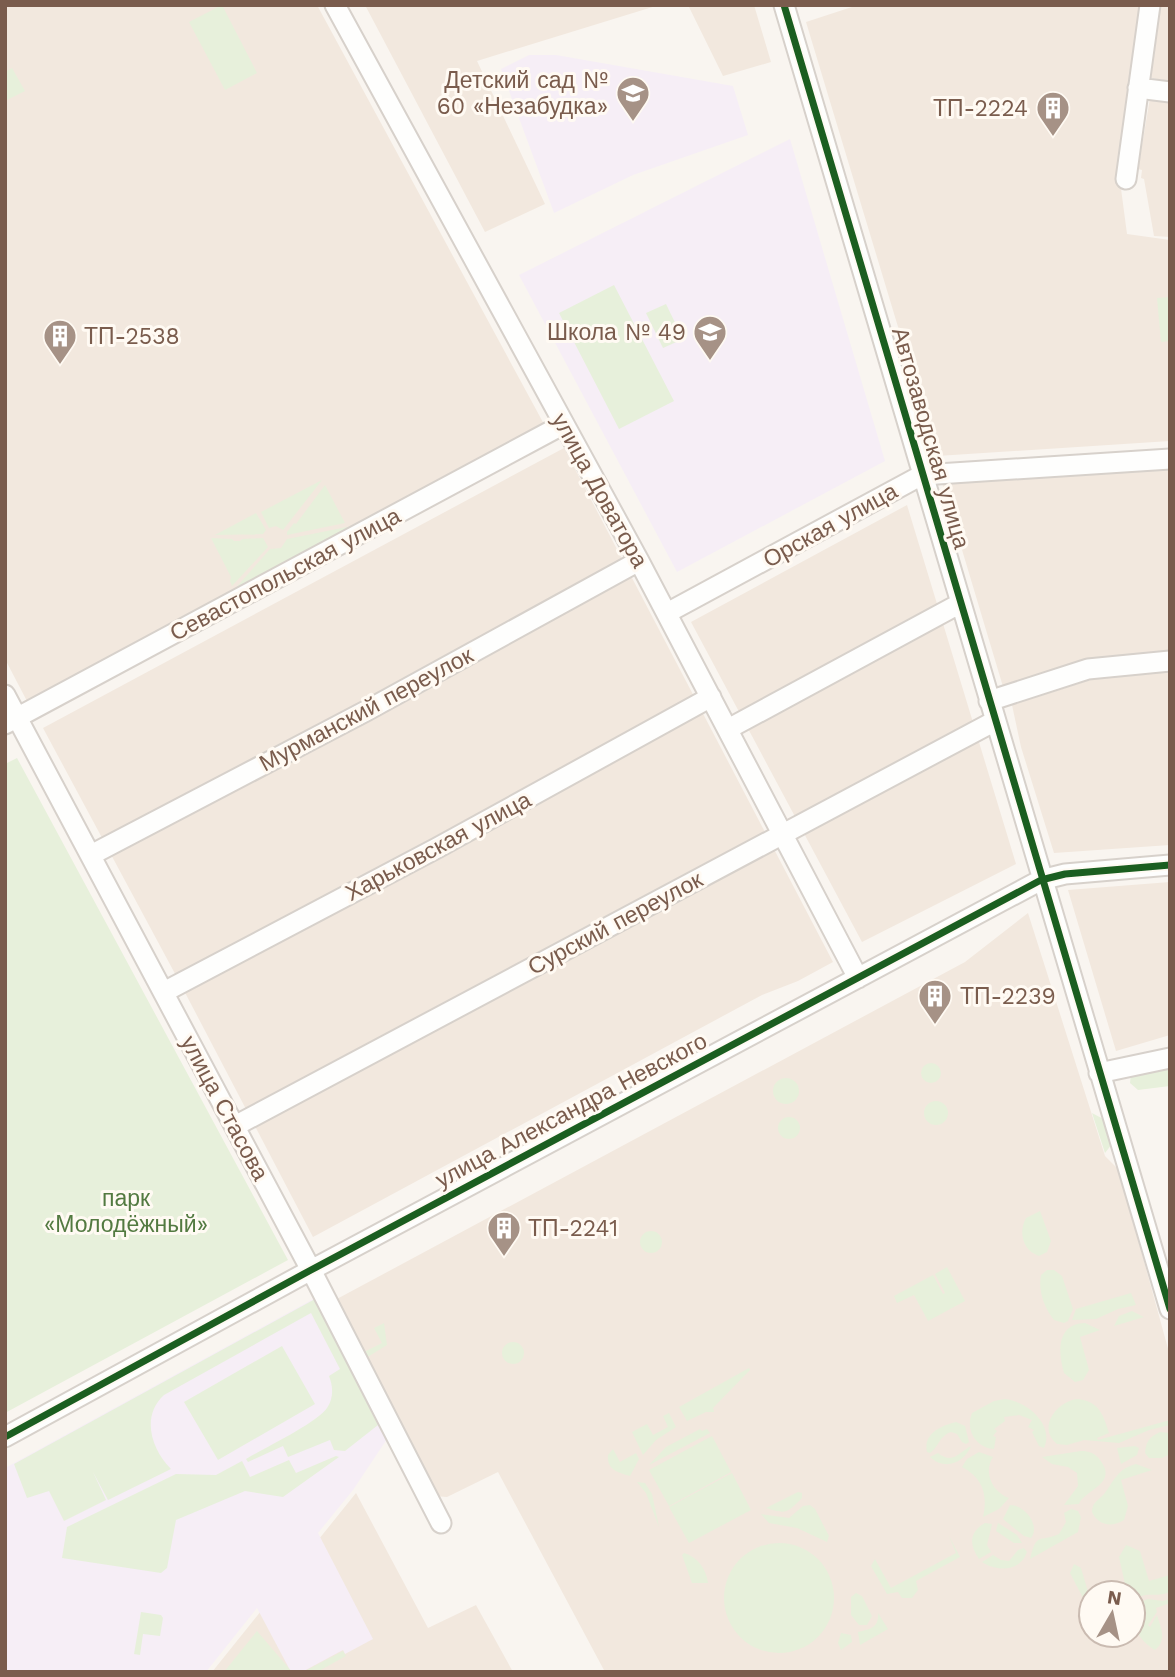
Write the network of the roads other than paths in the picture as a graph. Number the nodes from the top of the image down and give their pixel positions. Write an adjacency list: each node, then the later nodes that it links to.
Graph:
1 (335, 5): 7 (street, улица Доватора)
2 (784, 5): 9 (street, Автозаводская улица)
3 (1150, 5): 4 (street)
4 (1139, 88): 5 (street); 6 (street)
5 (1170, 92)
6 (1126, 179)
7 (564, 424): 10 (street, улица Доватора); 17 (street, Севастопольская улица)
8 (1170, 459): 9 (street, Орская улица)
9 (922, 475): 11 (street, Автозаводская улица); 12 (street, Орская улица)
10 (639, 561): 12 (street, улица Доватора); 21 (street, Мурманский переулок)
11 (959, 604): 16 (street, Автозаводская улица); 19 (street)
12 (667, 613): 15 (street, улица Доватора)
13 (1170, 662): 16 (street)
14 (5, 695): 17 (street, улица Стасова)
15 (711, 697): 19 (street, улица Доватора); 25 (street, Харьковская улица)
16 (989, 701): 18 (street, Автозаводская улица)
17 (11, 721): 21 (street, улица Стасова)
18 (995, 721): 20 (street, Сурский переулок); 23 (street, Автозаводская улица)
19 (728, 729): 20 (street, улица Доватора)
20 (781, 834): 24 (street, улица Доватора); 28 (street, Сурский переулок)
21 (91, 855): 25 (street, улица Стасова)
22 (1170, 865): 23 (street, улица Александра Невского)
23 (1041, 880): 24 (street, улица Александра Невского); 27 (street, Автозаводская улица)
24 (858, 978): 29 (street, улица Александра Невского)
25 (164, 992): 28 (street, улица Стасова)
26 (1170, 1058): 27 (street)
27 (1099, 1073): 30 (street, Автозаводская улица)
28 (235, 1126): 29 (street, улица Стасова)
29 (311, 1270): 31 (street, улица Александра Невского); 32 (street, улица Стасова)
30 (1170, 1309)
31 (5, 1437)
32 (441, 1523)

